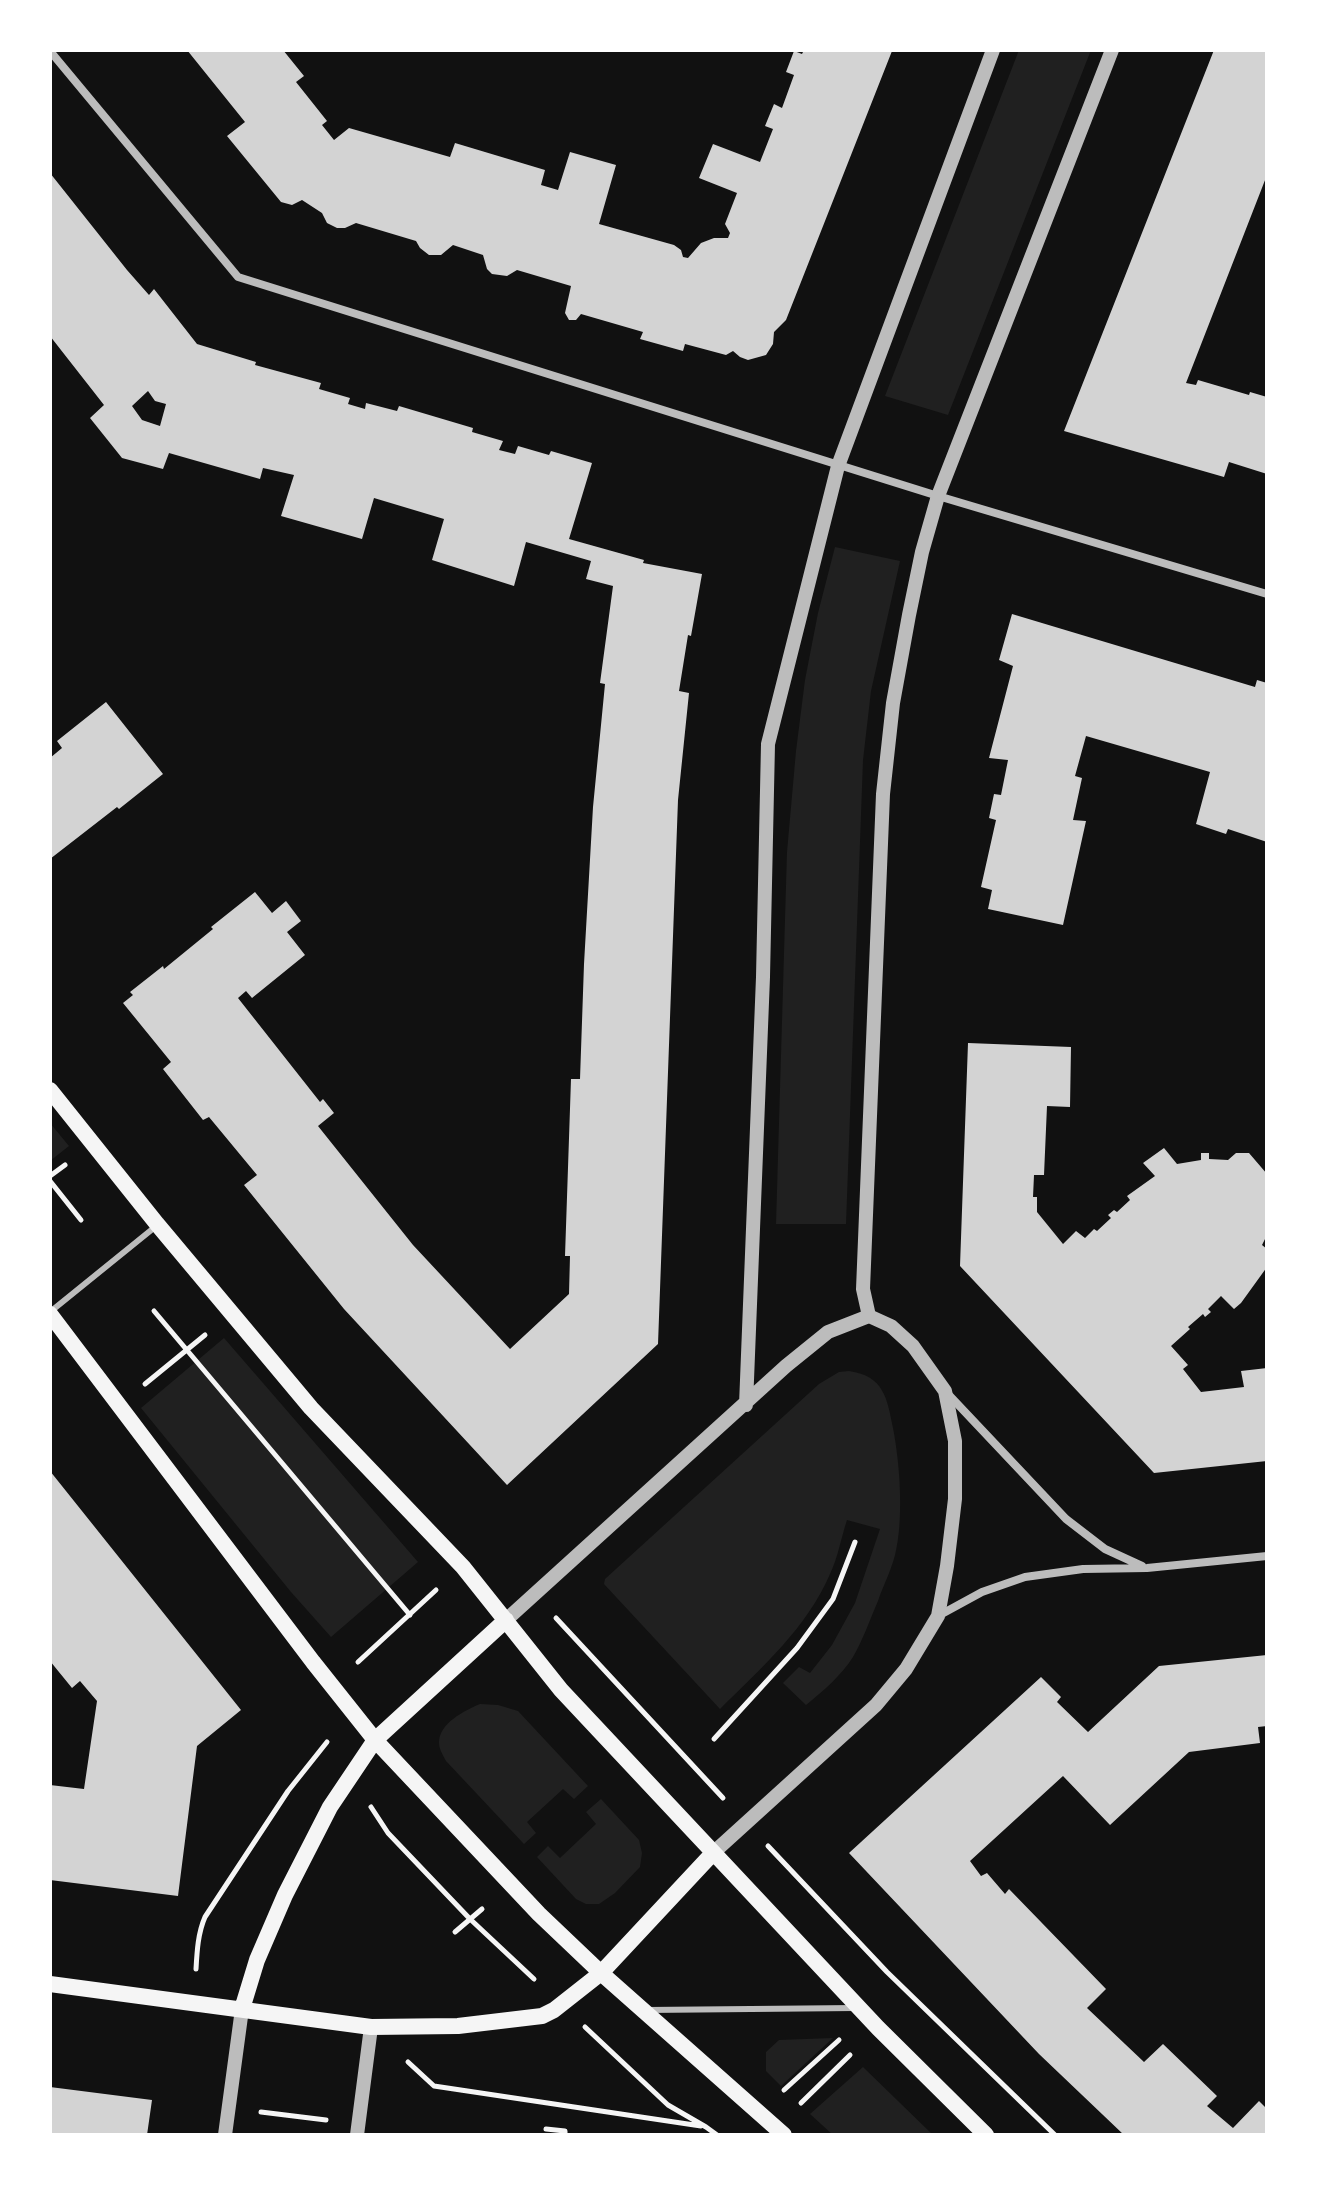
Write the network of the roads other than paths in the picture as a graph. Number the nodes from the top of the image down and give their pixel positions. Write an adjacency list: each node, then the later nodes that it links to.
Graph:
1 (993, 50): 4 (street)
2 (1112, 50): 5 (street)
3 (50, 51): 4 (street)
4 (838, 466): 5 (street); 12 (street)
5 (938, 496): 6 (street); 10 (street)
6 (1267, 594)
7 (50, 1090): 8 (main road)
8 (157, 1224): 9 (lane); 16 (main road)
9 (50, 1313): 17 (main road)
10 (869, 1316): 11 (street); 12 (street)
11 (945, 1391): 14 (street); 15 (street)
12 (746, 1405): 16 (street)
13 (1267, 1556): 14 (street)
14 (1147, 1568): 15 (street)
15 (938, 1616): 18 (street)
16 (506, 1620): 17 (main road); 18 (main road)
17 (375, 1740): 19 (main road); 22 (main road)
18 (713, 1853): 19 (main road); 21 (main road)
19 (601, 1973): 23 (main road); 24 (main road)
20 (50, 1984): 22 (main road)
21 (859, 2008): 23 (lane); 28 (main road)
22 (242, 2009): 24 (main road); 25 (street)
23 (644, 2010): 27 (main road)
24 (371, 2027): 26 (street)
25 (225, 2135)
26 (357, 2135)
27 (784, 2135)
28 (986, 2135)

